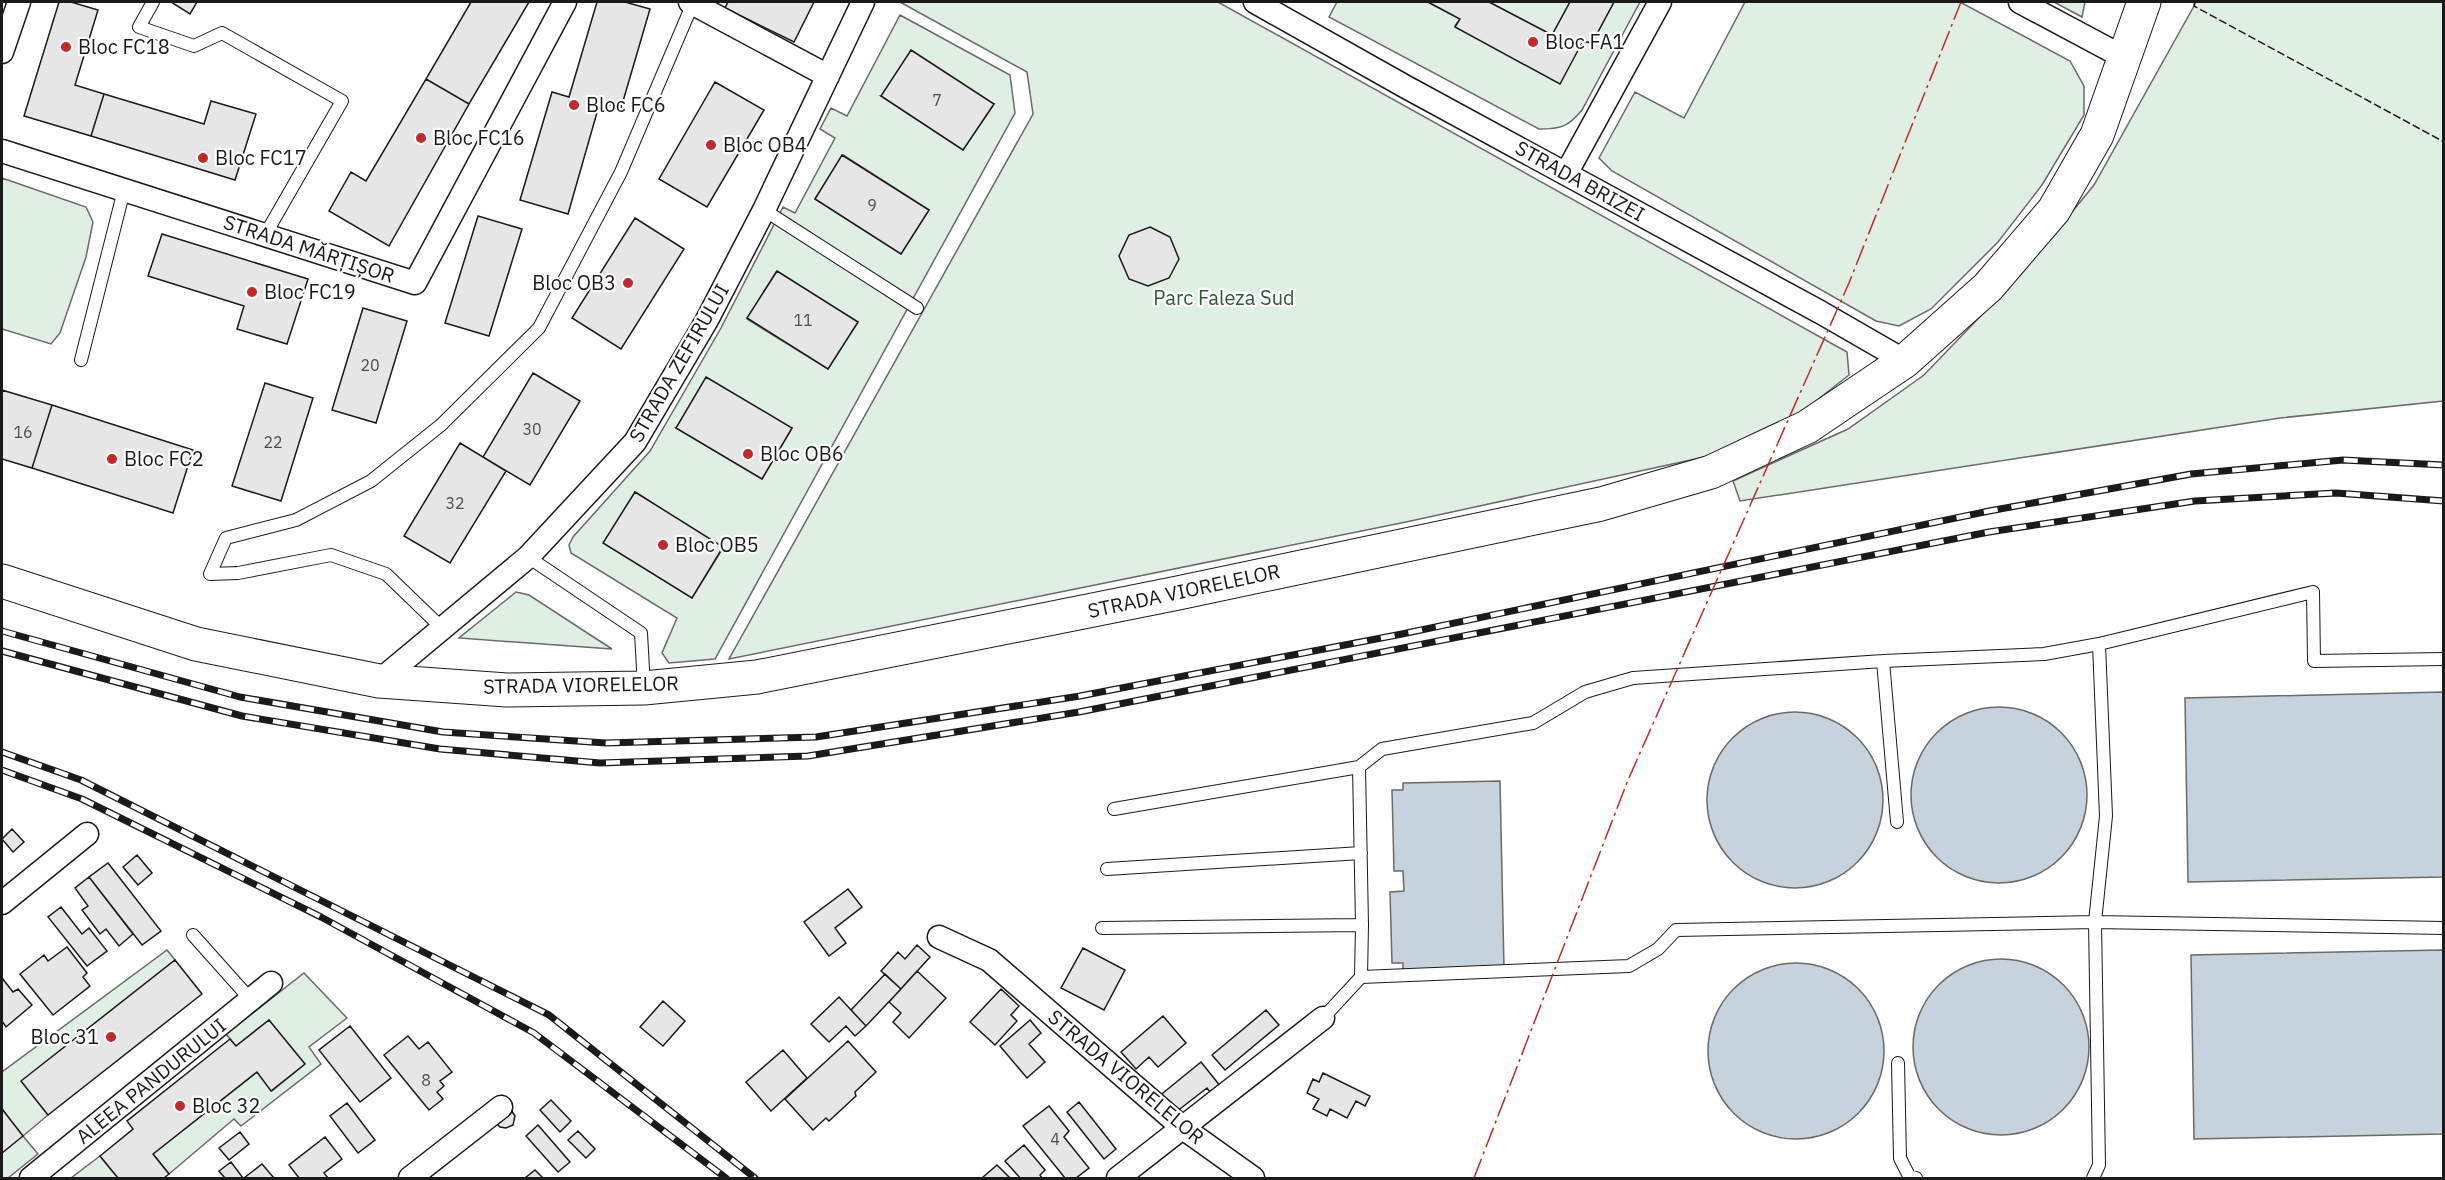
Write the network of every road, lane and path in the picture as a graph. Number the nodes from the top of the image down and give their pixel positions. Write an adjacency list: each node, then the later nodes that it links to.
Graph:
1 (19, 2): 10 (street)
2 (153, 2): 17 (lane)
3 (565, 2): 17 (street, STRADA MĂRȚIȘOR)
4 (692, 2): 12 (street); 23 (lane)
5 (863, 2): 12 (street, STRADA ZEFIRULUI)
6 (1255, 2): 14 (street, STRADA BRIZEI)
7 (1660, 2): 14 (street)
8 (2020, 2): 11 (street)
9 (2144, 2): 11 (street, STRADA VIORELELOR)
10 (2, 52)
11 (2126, 58): 20 (street, STRADA VIORELELOR)
12 (828, 76): 16 (street, STRADA ZEFIRULUI)
13 (2, 151): 15 (street, STRADA MĂRȚIȘOR)
14 (1566, 174): 20 (street, STRADA BRIZEI)
15 (124, 190): 17 (street, STRADA MĂRȚIȘOR); 19 (lane)
16 (764, 210): 18 (lane); 21 (street, STRADA ZEFIRULUI)
17 (265, 235)
18 (917, 308)
19 (81, 360)
20 (1905, 361): 28 (street, STRADA VIORELELOR)
21 (528, 556): 23 (street, STRADA ZEFIRULUI); 28 (lane)
22 (2, 581): 27 (street, STRADA VIORELELOR)
23 (442, 628): 27 (street, STRADA ZEFIRULUI)
24 (2099, 645): 25 (lane); 26 (lane); 36 (lane)
25 (2444, 659)
26 (1883, 661): 29 (lane); 31 (lane)
27 (379, 681): 28 (street, STRADA VIORELELOR)
28 (644, 688)
29 (1359, 767): 30 (lane); 33 (lane)
30 (1114, 809)
31 (1896, 822)
32 (87, 834): 35 (street)
33 (1361, 853): 34 (lane); 37 (lane)
34 (1107, 869)
35 (2, 903)
36 (2095, 922): 39 (lane); 42 (lane); 54 (lane)
37 (1362, 925): 38 (lane); 42 (lane)
38 (1102, 928)
39 (2444, 928)
40 (194, 935): 44 (lane)
41 (939, 937): 48 (street, STRADA VIORELELOR)
42 (1361, 977): 45 (lane)
43 (271, 983): 44 (street, ALEEA PANDURULUI)
44 (250, 1000): 49 (street, ALEEA PANDURULUI)
45 (1323, 1018): 48 (street)
46 (1898, 1063): 53 (lane)
47 (501, 1107): 50 (street)
48 (1183, 1128): 51 (street); 52 (street, STRADA VIORELELOR)
49 (31, 1179)
50 (410, 1179)
51 (1118, 1179)
52 (1253, 1179)
53 (1916, 1179)
54 (2093, 1179)

